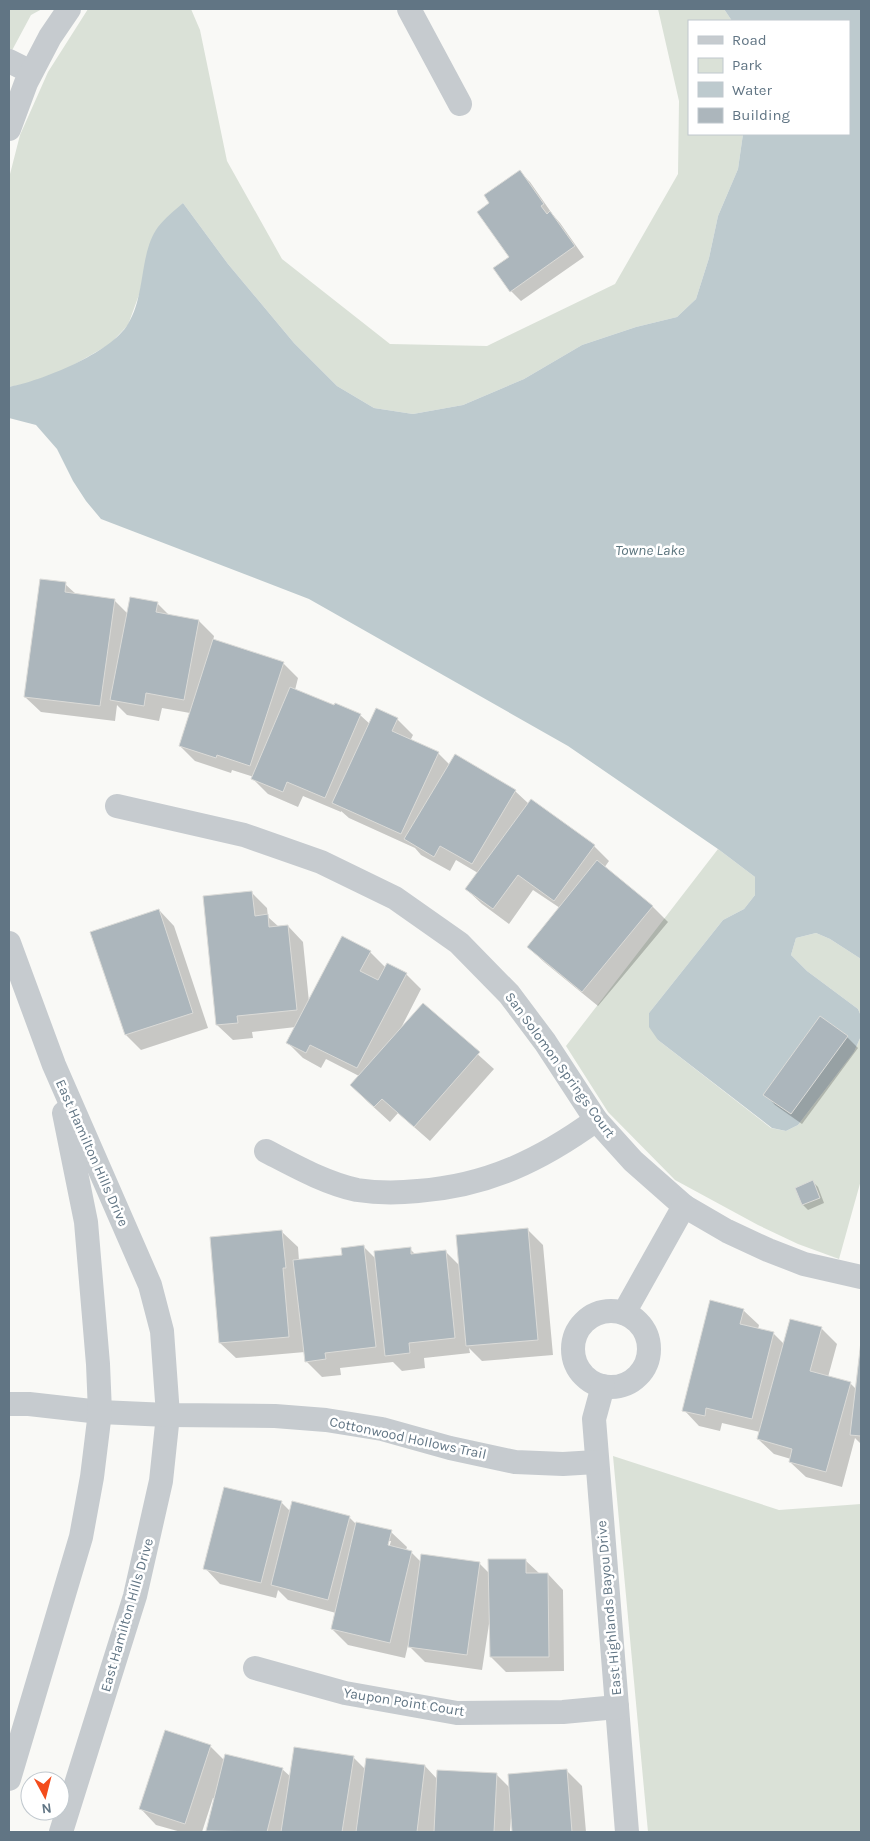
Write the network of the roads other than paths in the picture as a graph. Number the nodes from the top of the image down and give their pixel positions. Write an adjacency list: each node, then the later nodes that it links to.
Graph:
1 (68, 9): 4 (street)
2 (409, 9): 5 (street)
3 (9, 61): 4 (street)
4 (31, 72): 6 (street)
5 (460, 104)
6 (9, 129)
7 (117, 806): 10 (street, San Solomon Springs Court)
8 (9, 943): 9 (street)
9 (54, 1065): 17 (street, East Hamilton Hills Drive); 18 (street, East Hamilton Hills Drive)
10 (596, 1120): 11 (street); 12 (street, San Solomon Springs Court)
11 (266, 1151)
12 (684, 1206): 13 (street, San Solomon Springs Court); 14 (street)
13 (861, 1277)
14 (624, 1313): 15 (street); 15 (street)
15 (603, 1386): 19 (street, East Highlands Bayou Drive)
16 (9, 1404): 17 (street, Cottonwood Hollows Trail)
17 (100, 1412): 18 (street, Cottonwood Hollows Trail); 22 (street, East Hamilton Hills Drive)
18 (168, 1415): 19 (street, Cottonwood Hollows Trail); 23 (street, East Hamilton Hills Drive)
19 (596, 1462): 21 (street, East Highlands Bayou Drive)
20 (255, 1668): 21 (street, Yaupon Point Court)
21 (617, 1707): 24 (street, East Highlands Bayou Drive)
22 (9, 1779)
23 (62, 1832)
24 (627, 1832)

